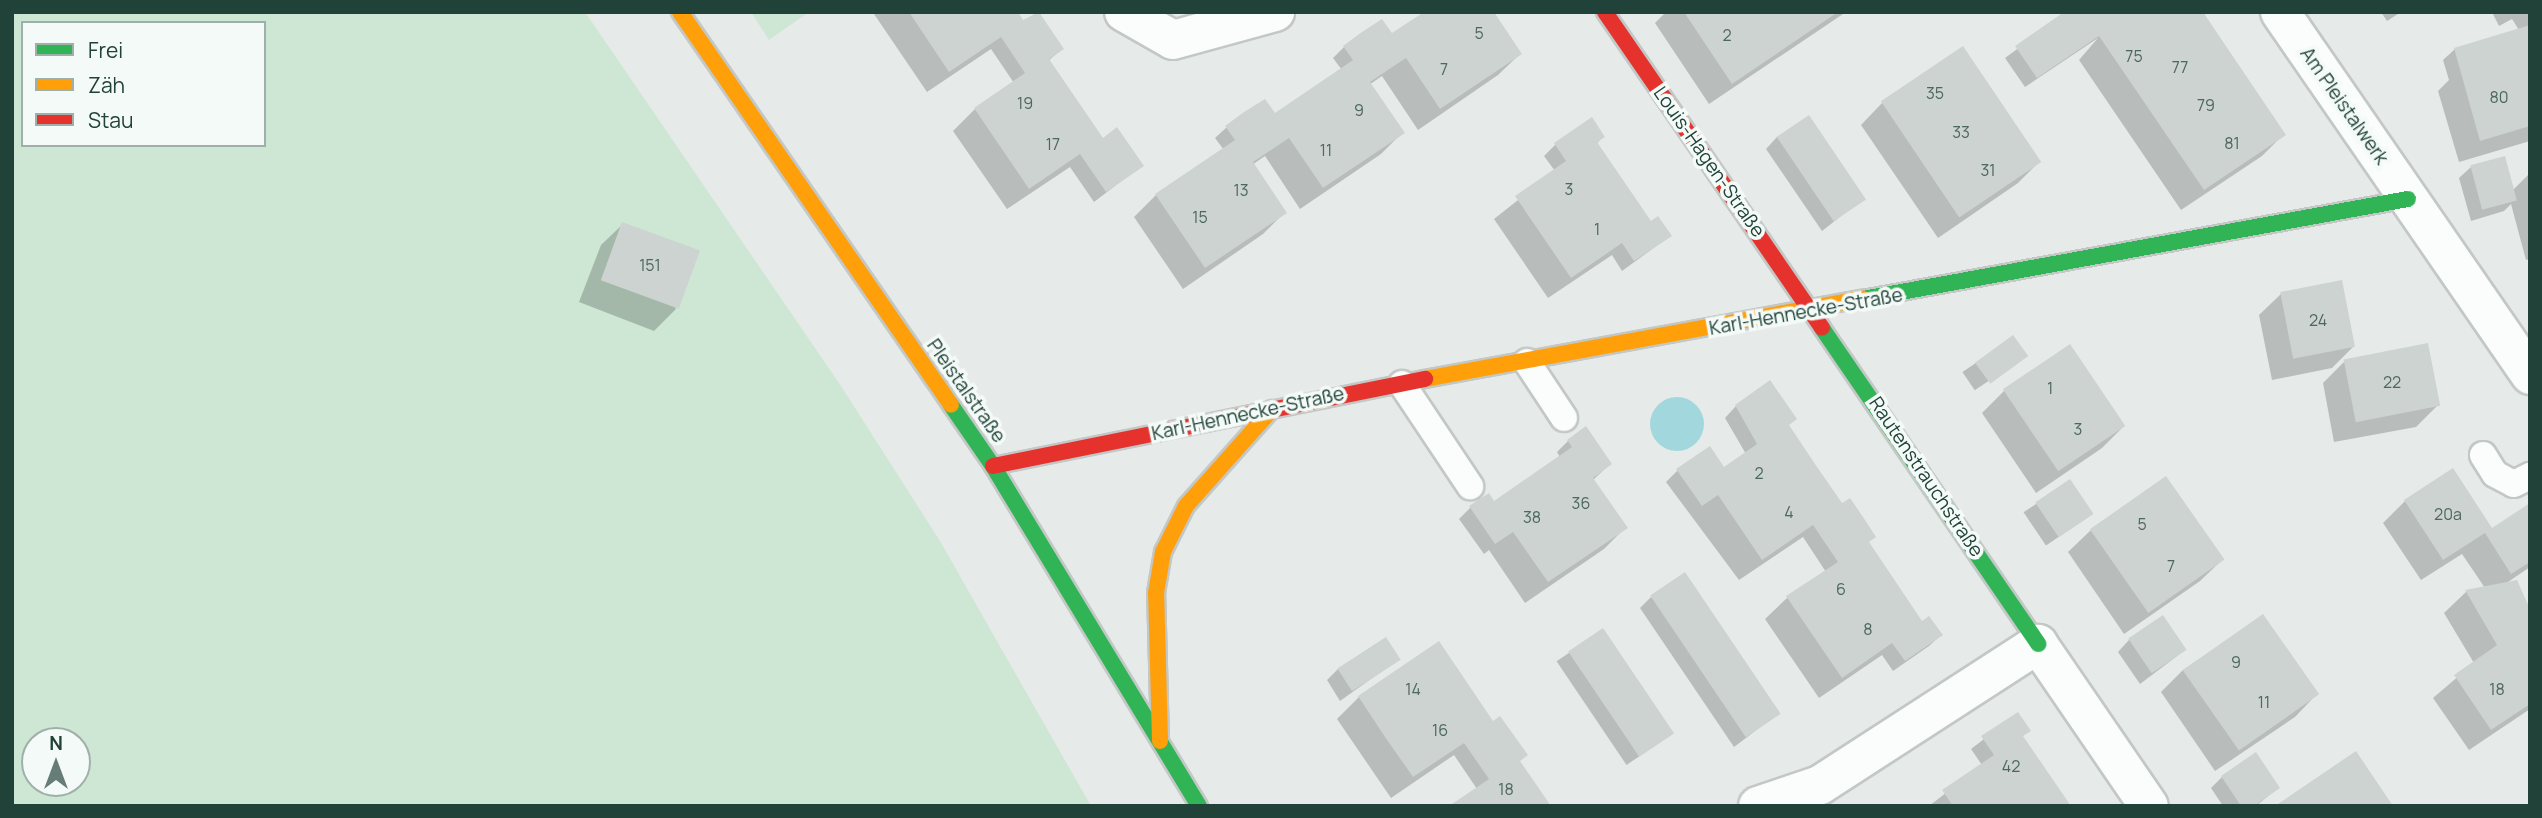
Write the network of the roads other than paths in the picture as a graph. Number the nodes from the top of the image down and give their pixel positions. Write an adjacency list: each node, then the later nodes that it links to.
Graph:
1 (680, 12): 14 (street, Pleistalstraße)
2 (1124, 12): 3 (street)
3 (1275, 12)
4 (1605, 12): 7 (street, Louis-Hagen-Straße)
5 (2280, 12): 6 (street, Am Pleistalwerk)
6 (2409, 199): 7 (street, Karl-Hennecke-Straße); 9 (street)
7 (1813, 311): 8 (street, Karl-Hennecke-Straße); 17 (street, Rautenstrauchstraße)
8 (1527, 362): 10 (street, Karl-Hennecke-Straße); 12 (lane)
9 (2530, 375)
10 (1402, 384): 11 (street, Karl-Hennecke-Straße); 16 (lane)
11 (1272, 409): 14 (street, Karl-Hennecke-Straße); 18 (street)
12 (1564, 418)
13 (2483, 455): 15 (lane)
14 (993, 466): 18 (street, Pleistalstraße)
15 (2530, 476)
16 (1470, 486)
17 (2038, 644): 20 (street); 21 (street, Rautenstrauchstraße)
18 (1160, 744): 19 (street, Pleistalstraße)
19 (1199, 806)
20 (1758, 806)
21 (2149, 806)

